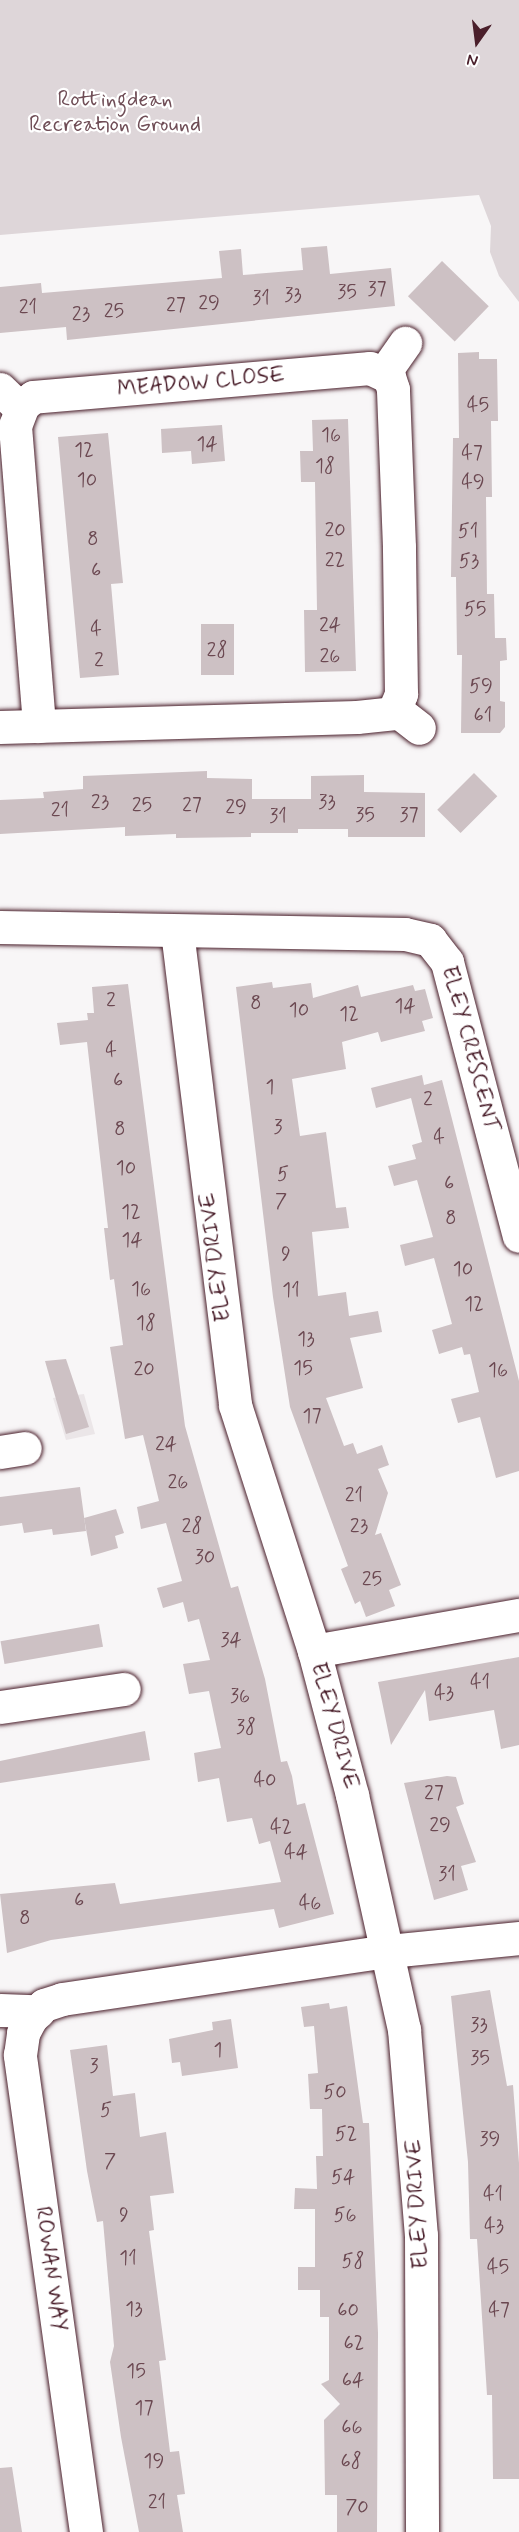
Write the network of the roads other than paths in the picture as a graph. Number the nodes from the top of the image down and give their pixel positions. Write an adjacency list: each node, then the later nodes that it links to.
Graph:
1 (405, 343): 2 (street)
2 (384, 373): 3 (street, MEADOW CLOSE); 4 (street)
3 (10, 398): 4 (street, MEADOW CLOSE)
4 (39, 726): 5 (street)
5 (0, 727)
6 (0, 927): 7 (street, ELEY CRESCENT)
7 (177, 931): 8 (street, ELEY CRESCENT); 10 (street, ELEY DRIVE)
8 (519, 1236)
9 (519, 1615): 10 (street)
10 (314, 1651): 14 (street, ELEY DRIVE)
11 (124, 1689): 12 (street)
12 (0, 1707)
13 (519, 1938): 14 (street)
14 (390, 1951): 16 (street); 18 (street, ELEY DRIVE)
15 (0, 2010): 16 (street)
16 (38, 2011): 17 (street, ROWAN WAY)
17 (86, 2532)
18 (422, 2532)

